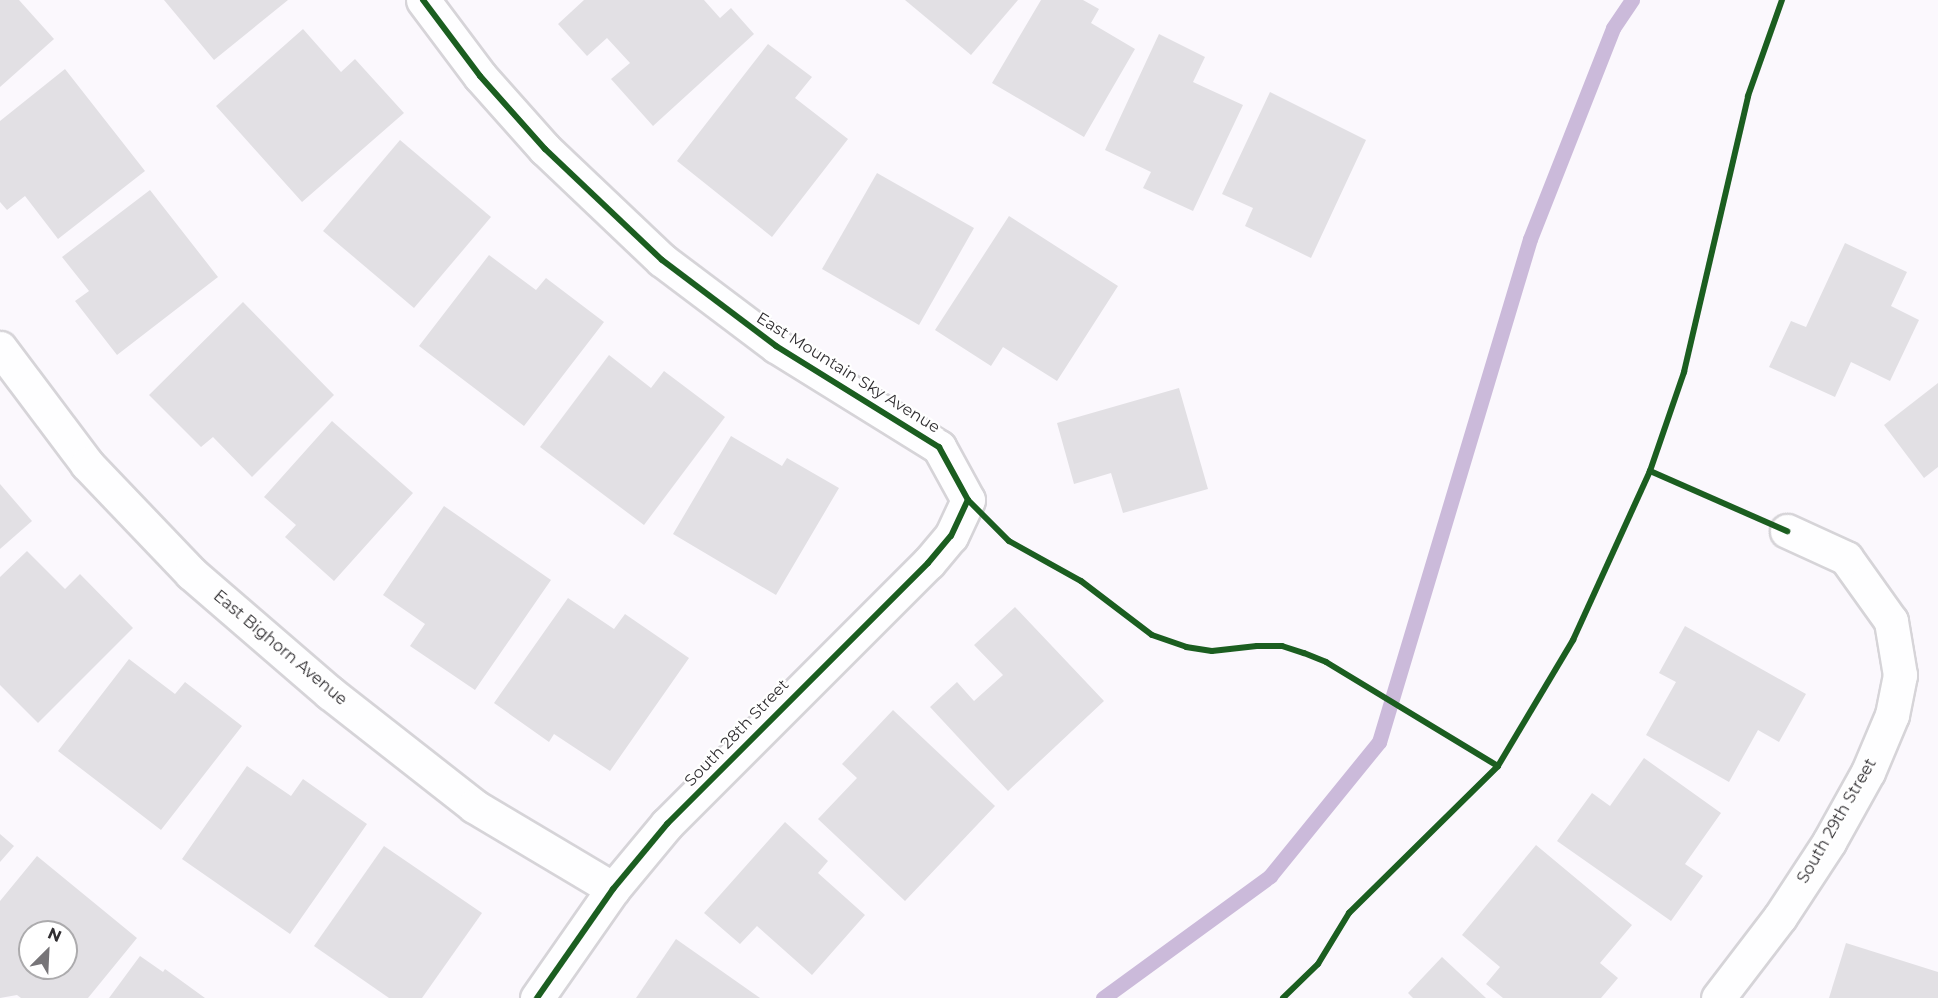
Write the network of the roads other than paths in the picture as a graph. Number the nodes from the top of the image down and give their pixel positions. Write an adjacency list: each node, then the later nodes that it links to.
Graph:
1 (423, 0): 3 (street, East Mountain Sky Avenue)
2 (0, 348): 5 (street, East Bighorn Avenue)
3 (968, 500): 5 (street, South 28th Street)
4 (1787, 531): 7 (street, South 29th Street)
5 (613, 889): 6 (street, South 28th Street)
6 (537, 998)
7 (1718, 998)

